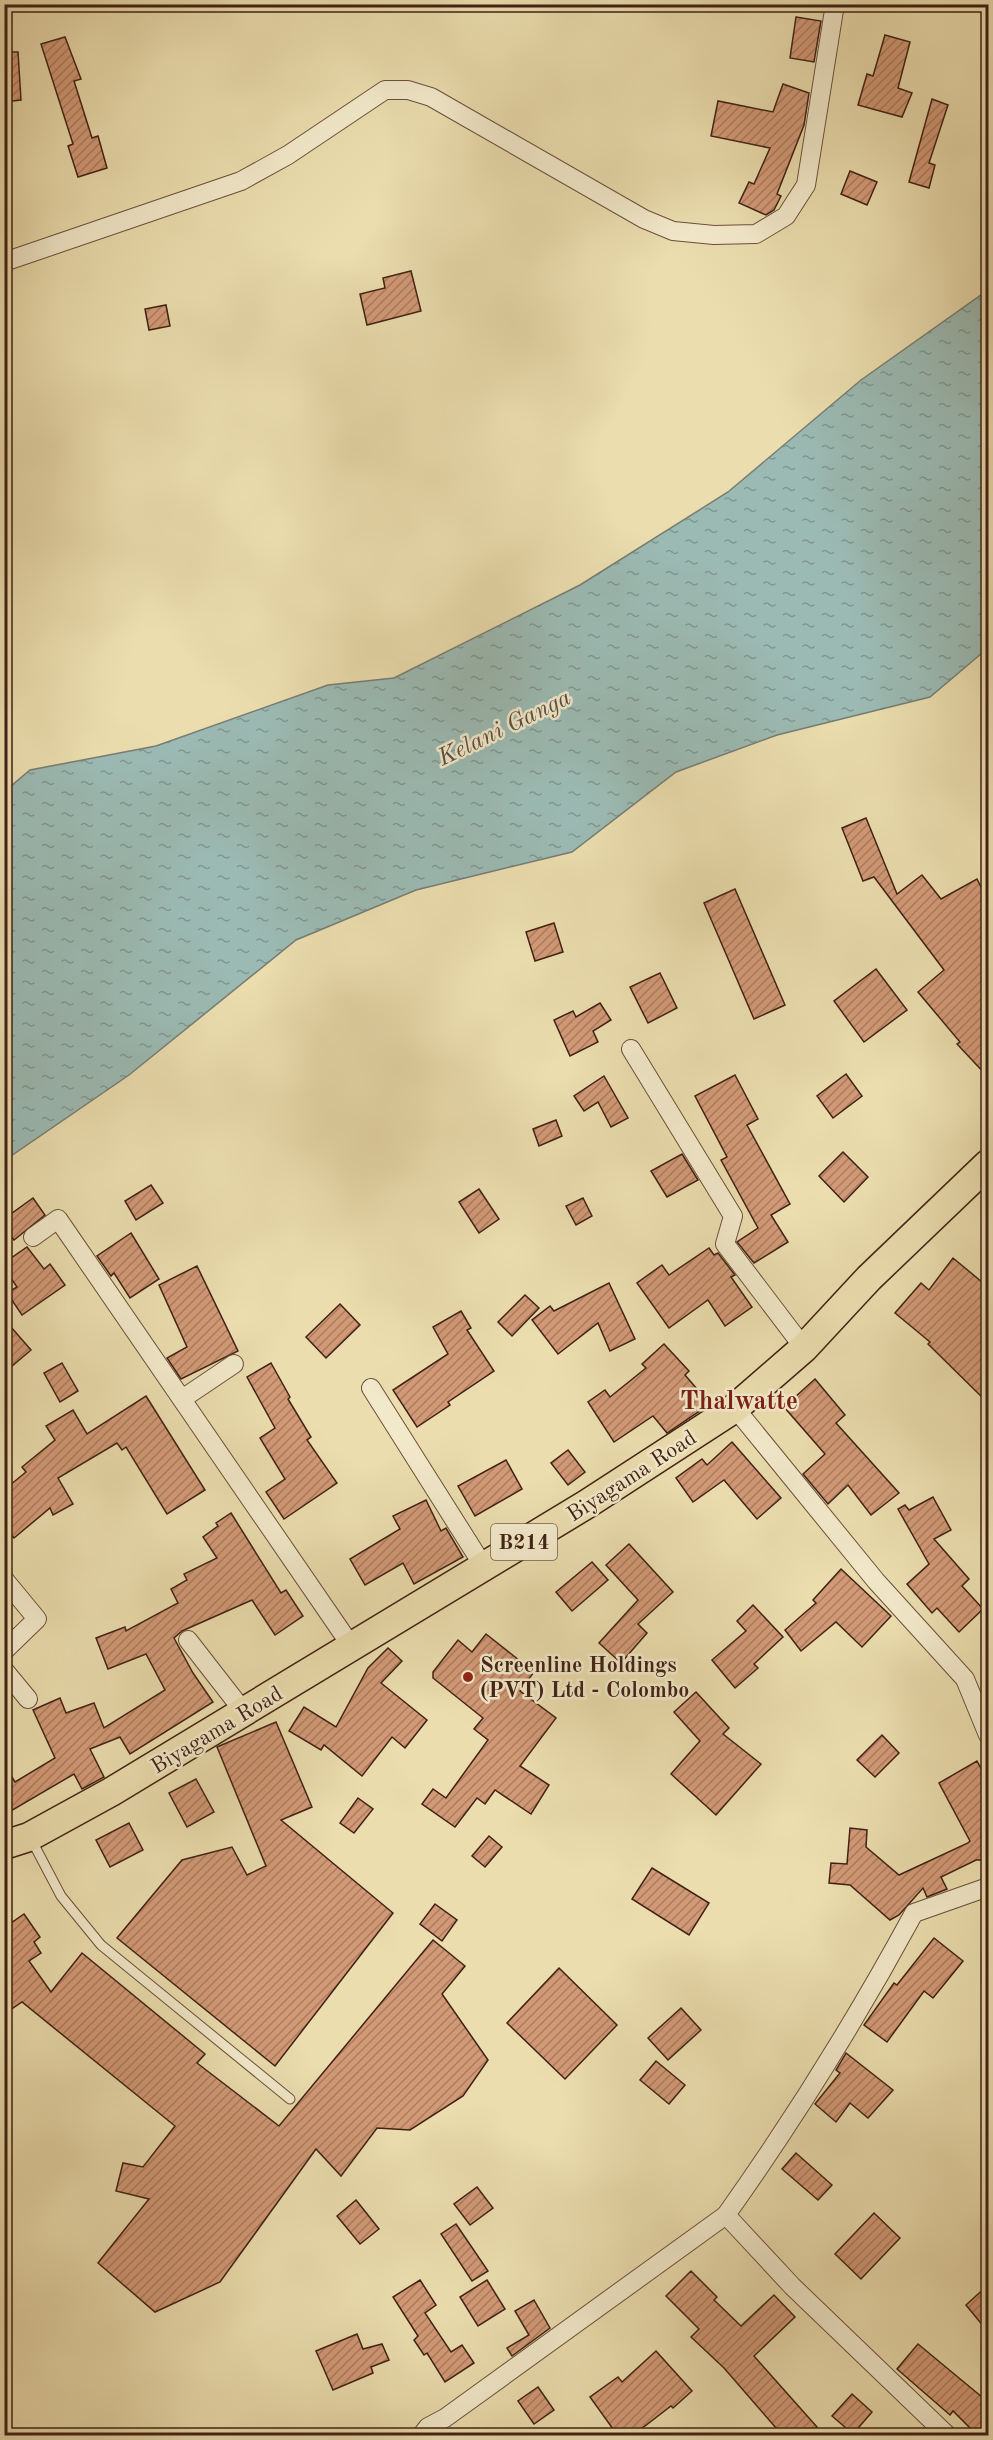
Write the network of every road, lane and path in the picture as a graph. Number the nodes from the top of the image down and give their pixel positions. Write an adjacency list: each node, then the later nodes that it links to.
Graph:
1 (835, 4): 2 (street)
2 (4, 262)
3 (631, 1048): 6 (street)
4 (988, 1164): 6 (main road, Biyagama Road / B214)
5 (33, 1237): 9 (street)
6 (804, 1348): 10 (main road, Biyagama Road / B214)
7 (234, 1364): 9 (street)
8 (370, 1388): 11 (street)
9 (182, 1398): 14 (street)
10 (735, 1408): 11 (main road, Biyagama Road / B214); 19 (street)
11 (484, 1567): 14 (main road, Biyagama Road / B214)
12 (4, 1579): 15 (street)
13 (188, 1640): 18 (street)
14 (352, 1647): 18 (main road, Biyagama Road / B214)
15 (4, 1651)
16 (4, 1670): 17 (street)
17 (28, 1699)
18 (244, 1712): 20 (main road, Biyagama Road / B214)
19 (988, 1735)
20 (17, 1841): 22 (lane)
21 (988, 1887): 23 (street)
22 (290, 2099)
23 (726, 2215): 24 (street); 25 (street)
24 (420, 2435)
25 (948, 2436)

